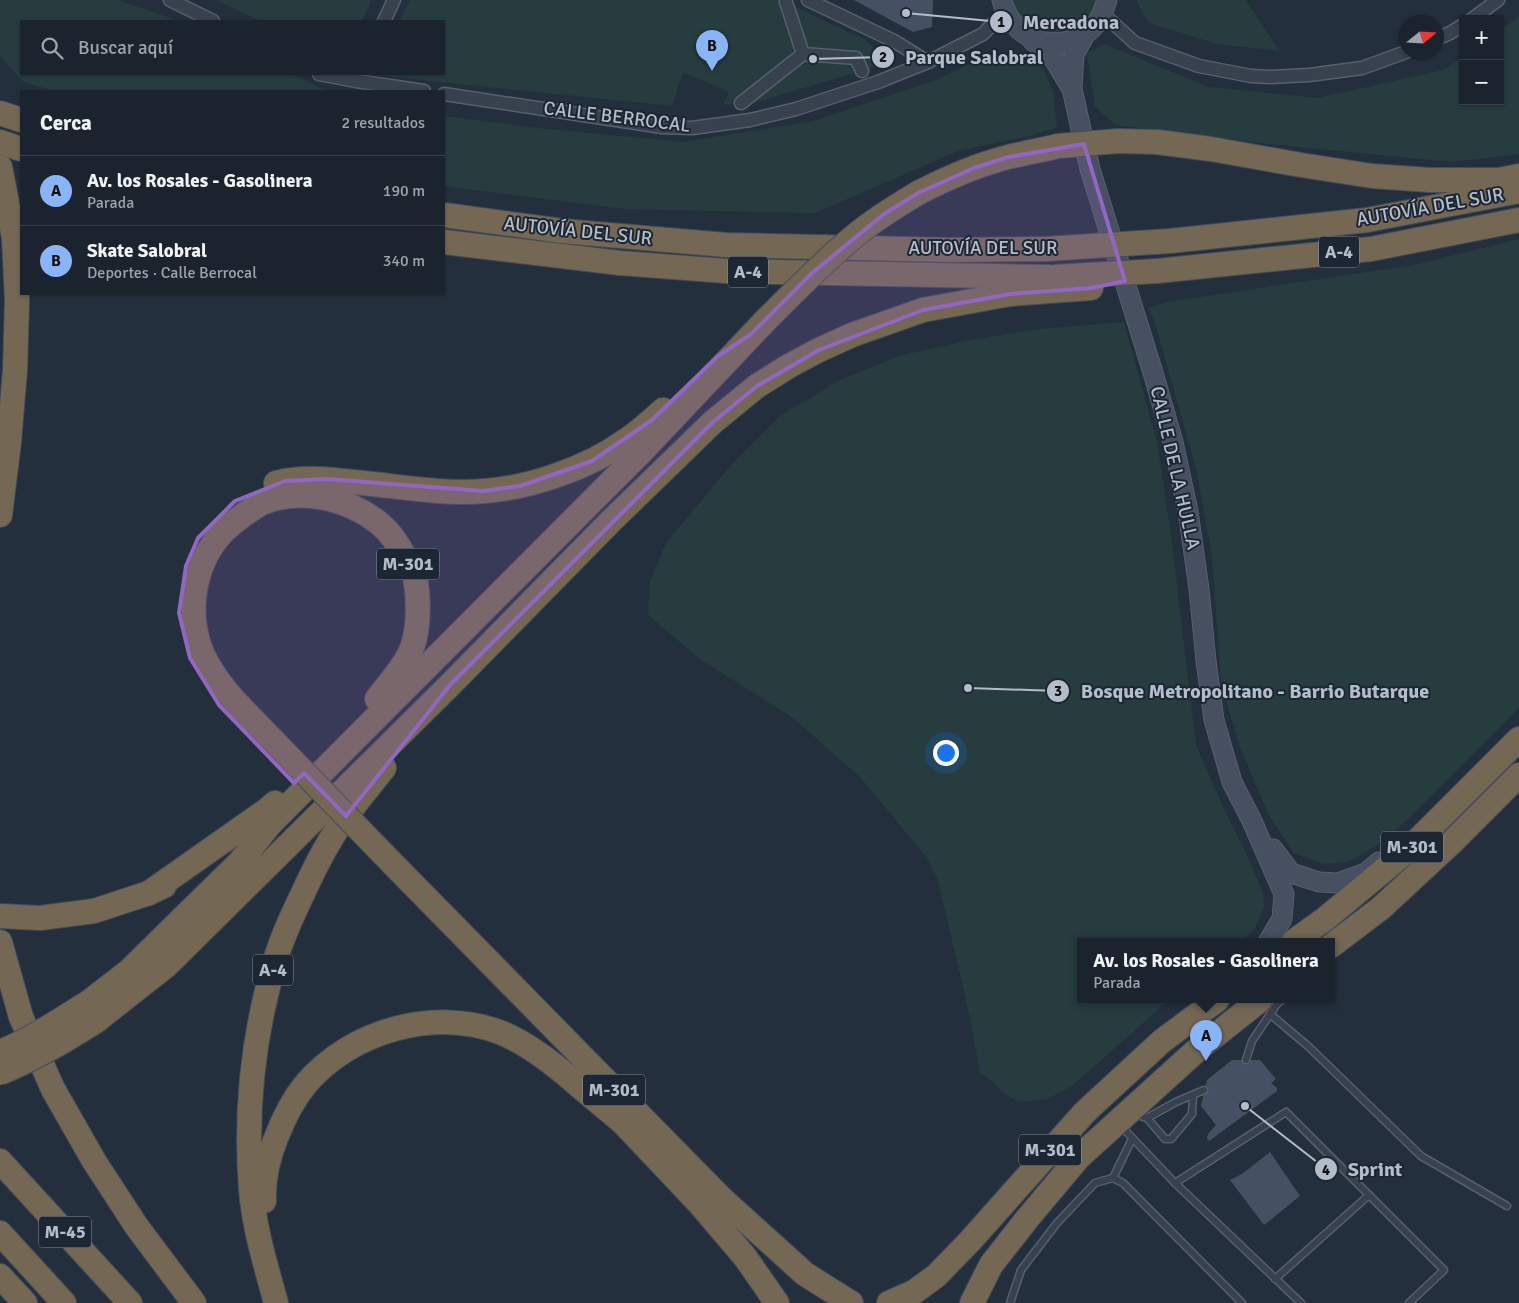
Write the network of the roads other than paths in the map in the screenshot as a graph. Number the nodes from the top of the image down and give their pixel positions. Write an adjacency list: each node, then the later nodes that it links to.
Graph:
1 (394, 0): 10 (street)
2 (808, 0): 17 (street)
3 (1498, 0): 8 (street)
4 (177, 1): 9 (street)
5 (786, 2): 15 (street)
6 (1003, 5): 13 (street); 17 (street, CALLE BERROCAL)
7 (1105, 7): 12 (street); 16 (street)
8 (1477, 15)
9 (211, 20)
10 (384, 20)
11 (1459, 27): 14 (street)
12 (1086, 34): 13 (street); 21 (street)
13 (1027, 36): 21 (street)
14 (1444, 36)
15 (803, 54): 18 (street); 24 (street)
16 (1399, 55)
17 (928, 62): 23 (street, CALLE BERROCAL)
18 (862, 71)
19 (332, 75): 20 (street)
20 (358, 77): 22 (street)
21 (1072, 89): 42 (street, CALLE DE LA HULLA)
22 (419, 90)
23 (445, 94)
24 (741, 104)
25 (0, 113): 26 (highway)
26 (20, 120)
27 (0, 142): 28 (highway)
28 (20, 149)
29 (2, 176): 37 (highway)
30 (1519, 176): 36 (highway, bridge)
31 (1519, 192): 32 (highway, AUTOVÍA DEL SUR / A-4, bridge)
32 (445, 215)
33 (1519, 220): 35 (highway, AUTOVÍA DEL SUR / A-4, bridge)
34 (445, 242): 35 (highway, AUTOVÍA DEL SUR / A-4)
35 (1052, 284): 38 (highway)
36 (757, 329): 39 (highway, M-301); 43 (highway)
37 (0, 515)
38 (450, 685): 56 (highway); 77 (highway, A-4)
39 (256, 733): 44 (highway, M-301, bridge); 45 (highway, M-301)
40 (1512, 746): 42 (street); 49 (highway, M-301)
41 (1519, 775): 46 (highway, M-301)
42 (1252, 821): 48 (street)
43 (270, 824): 45 (highway); 56 (highway)
44 (386, 867): 63 (highway, M-301); 80 (highway, M-301)
45 (149, 893): 47 (highway)
46 (1381, 908): 51 (highway, M-301); 52 (lane)
47 (0, 916)
48 (1270, 938)
49 (1299, 938)
50 (0, 942): 76 (highway)
51 (1335, 943)
52 (1335, 950)
53 (1204, 1003): 57 (street)
54 (1212, 1003): 57 (highway, M-301)
55 (1265, 1007): 59 (lane); 64 (highway, M-301); 69 (lane)
56 (93, 1011): 58 (highway, bridge); 60 (highway, bridge)
57 (1162, 1041): 81 (highway, M-301)
58 (0, 1052)
59 (1246, 1060)
60 (0, 1073)
61 (1204, 1090): 62 (lane)
62 (1193, 1095): 64 (lane); 64 (lane)
63 (621, 1121): 78 (highway, M-301); 79 (highway, M-301)
64 (1131, 1123): 66 (lane); 67 (lane); 82 (highway, M-301)
65 (0, 1161): 75 (highway, M-45)
66 (1113, 1178): 83 (lane); 84 (lane)
67 (1175, 1184): 68 (lane); 72 (lane)
68 (1369, 1195): 72 (lane); 86 (lane)
69 (1507, 1206)
70 (0, 1233): 74 (highway, M-45)
71 (0, 1276): 73 (highway)
72 (1275, 1278): 85 (lane)
73 (25, 1303)
74 (64, 1303)
75 (130, 1303)
76 (194, 1303)
77 (276, 1303)
78 (282, 1303)
79 (777, 1303)
80 (851, 1303)
81 (889, 1303)
82 (972, 1303)
83 (1010, 1303)
84 (1242, 1303)
85 (1301, 1303)
86 (1409, 1303)

